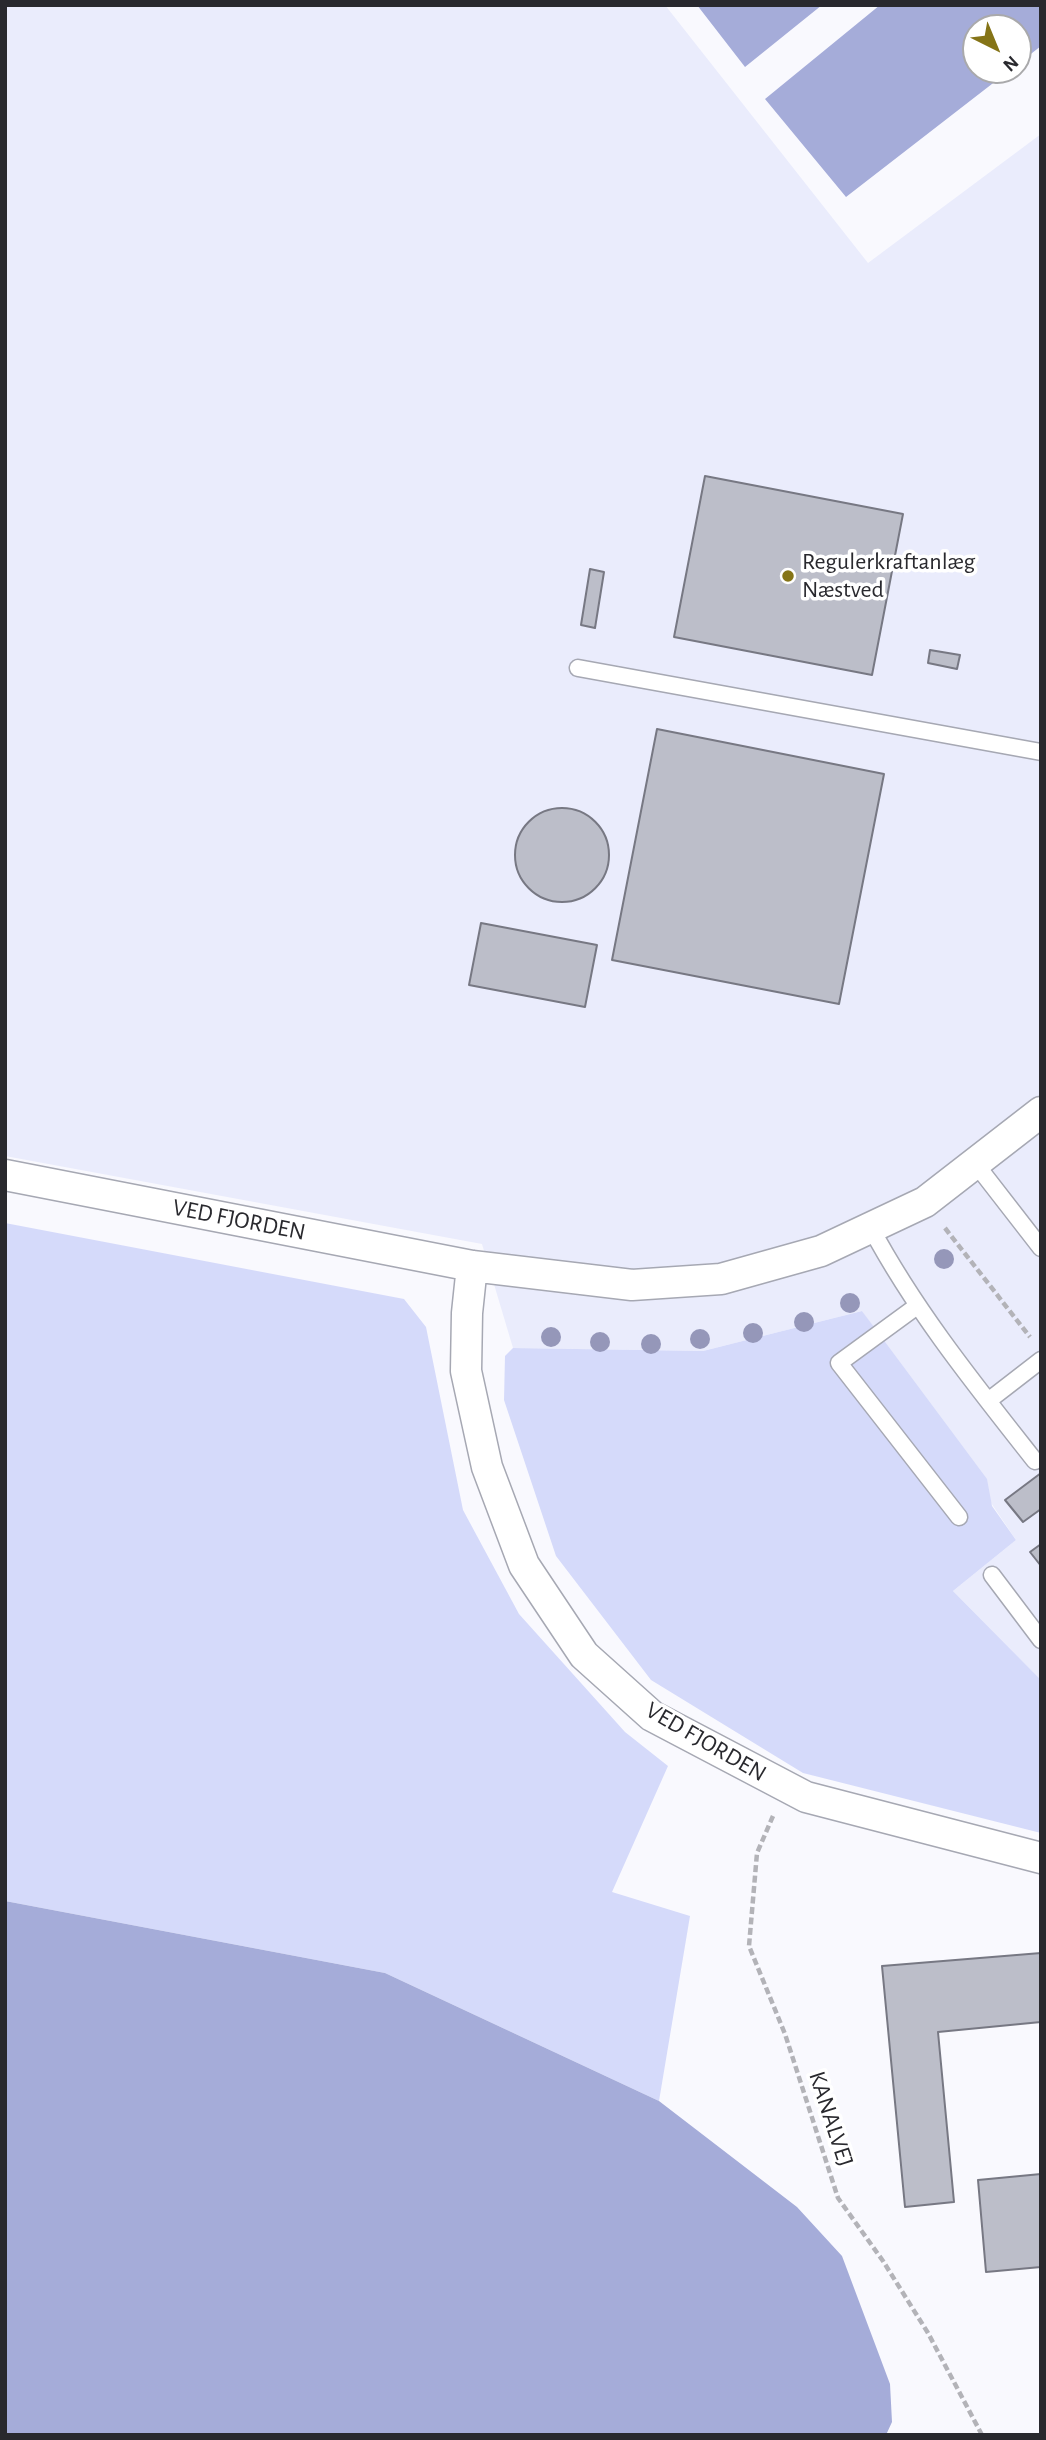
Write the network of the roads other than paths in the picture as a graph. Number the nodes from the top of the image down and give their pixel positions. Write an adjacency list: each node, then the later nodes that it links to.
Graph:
1 (578, 668): 2 (lane)
2 (1041, 752)
3 (1041, 1112): 4 (street, VED FJORDEN)
4 (975, 1163): 6 (street, VED FJORDEN); 7 (lane)
5 (5, 1175): 8 (street, VED FJORDEN)
6 (871, 1228): 8 (street, VED FJORDEN); 9 (lane)
7 (1041, 1248)
8 (472, 1266): 16 (street, VED FJORDEN)
9 (917, 1306): 11 (lane); 13 (lane)
10 (1041, 1360): 11 (lane)
11 (988, 1401): 12 (lane)
12 (1035, 1461)
13 (959, 1517)
14 (992, 1575): 15 (lane)
15 (1041, 1640)
16 (1041, 1858)

